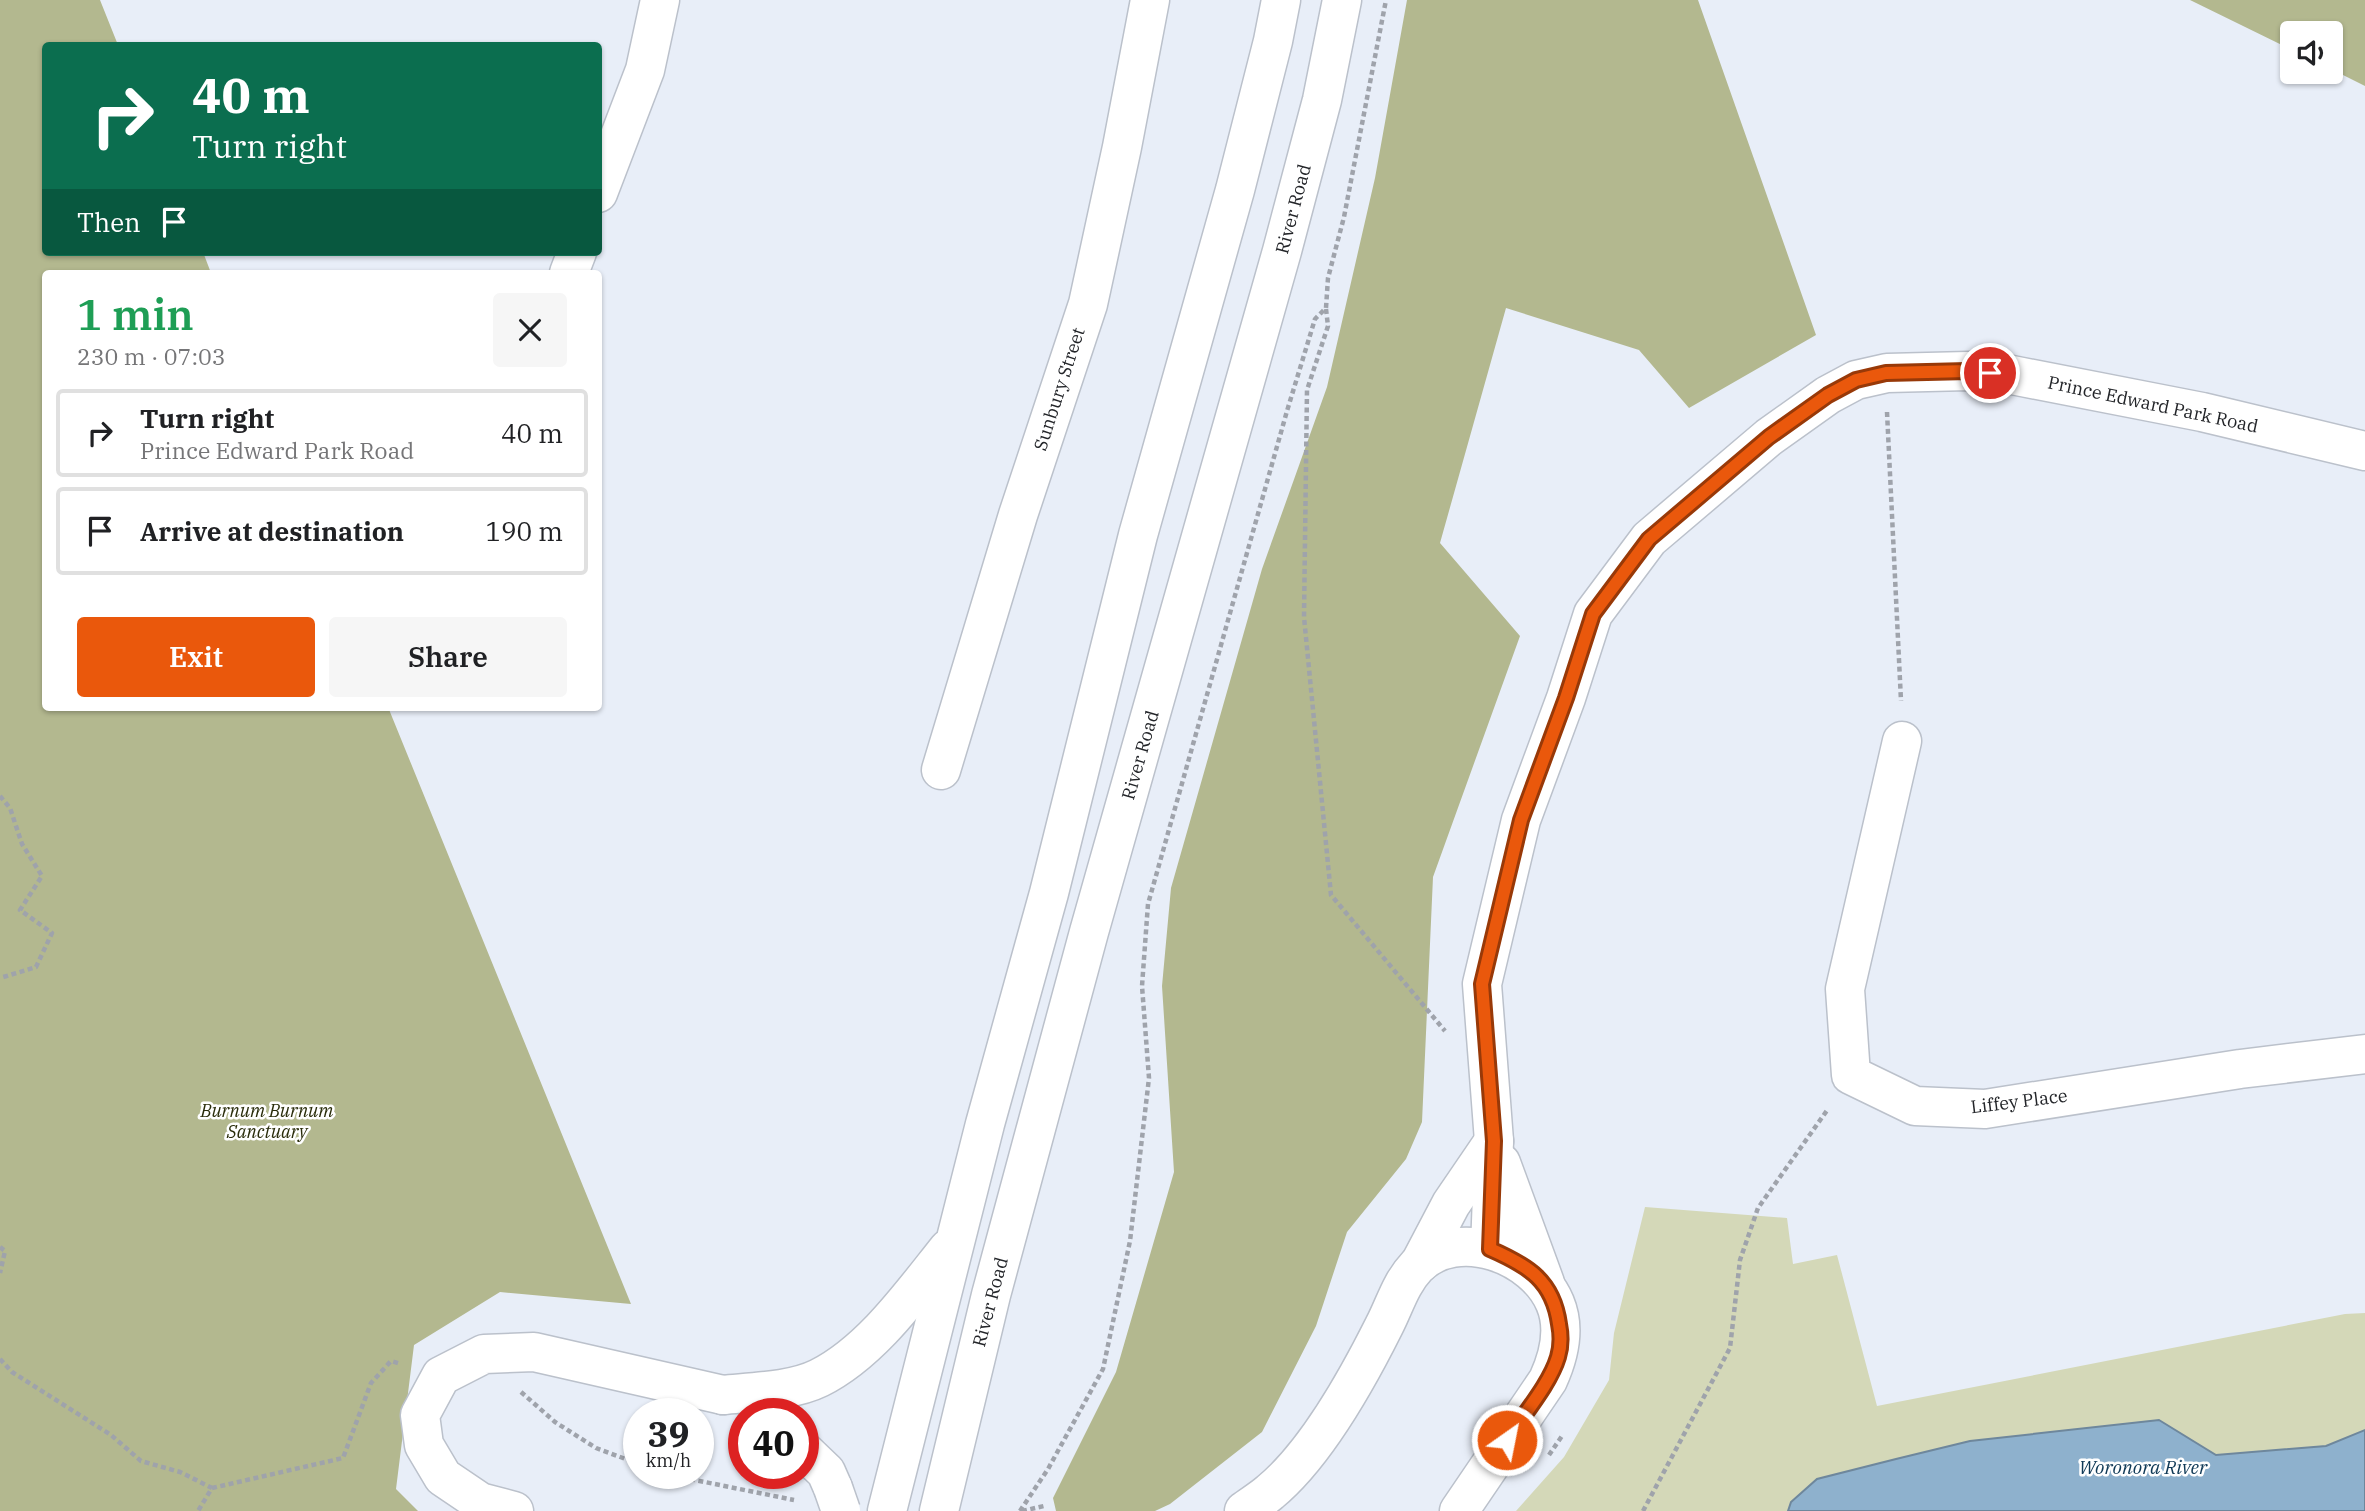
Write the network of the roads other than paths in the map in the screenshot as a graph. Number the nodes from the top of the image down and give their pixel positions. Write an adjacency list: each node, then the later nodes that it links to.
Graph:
1 (660, 0): 5 (street)
2 (1150, 0): 8 (street, Sunbury Street)
3 (1281, 0): 11 (street)
4 (1342, 0): 20 (street, River Road)
5 (602, 170)
6 (2365, 451): 10 (street, Prince Edward Park Road)
7 (1902, 741): 9 (street, Liffey Place)
8 (941, 770)
9 (2365, 1054)
10 (1494, 1141): 12 (street, Prince Edward Park Road); 13 (street); 14 (street)
11 (955, 1241): 15 (street); 19 (street)
12 (1490, 1249): 13 (street); 14 (street)
13 (1420, 1263): 22 (street)
14 (1545, 1283): 23 (street)
15 (755, 1398)
16 (728, 1401): 21 (street)
17 (819, 1465): 18 (street)
18 (837, 1499)
19 (889, 1502)
20 (940, 1506)
21 (514, 1511)
22 (1244, 1511)
23 (1459, 1511)

